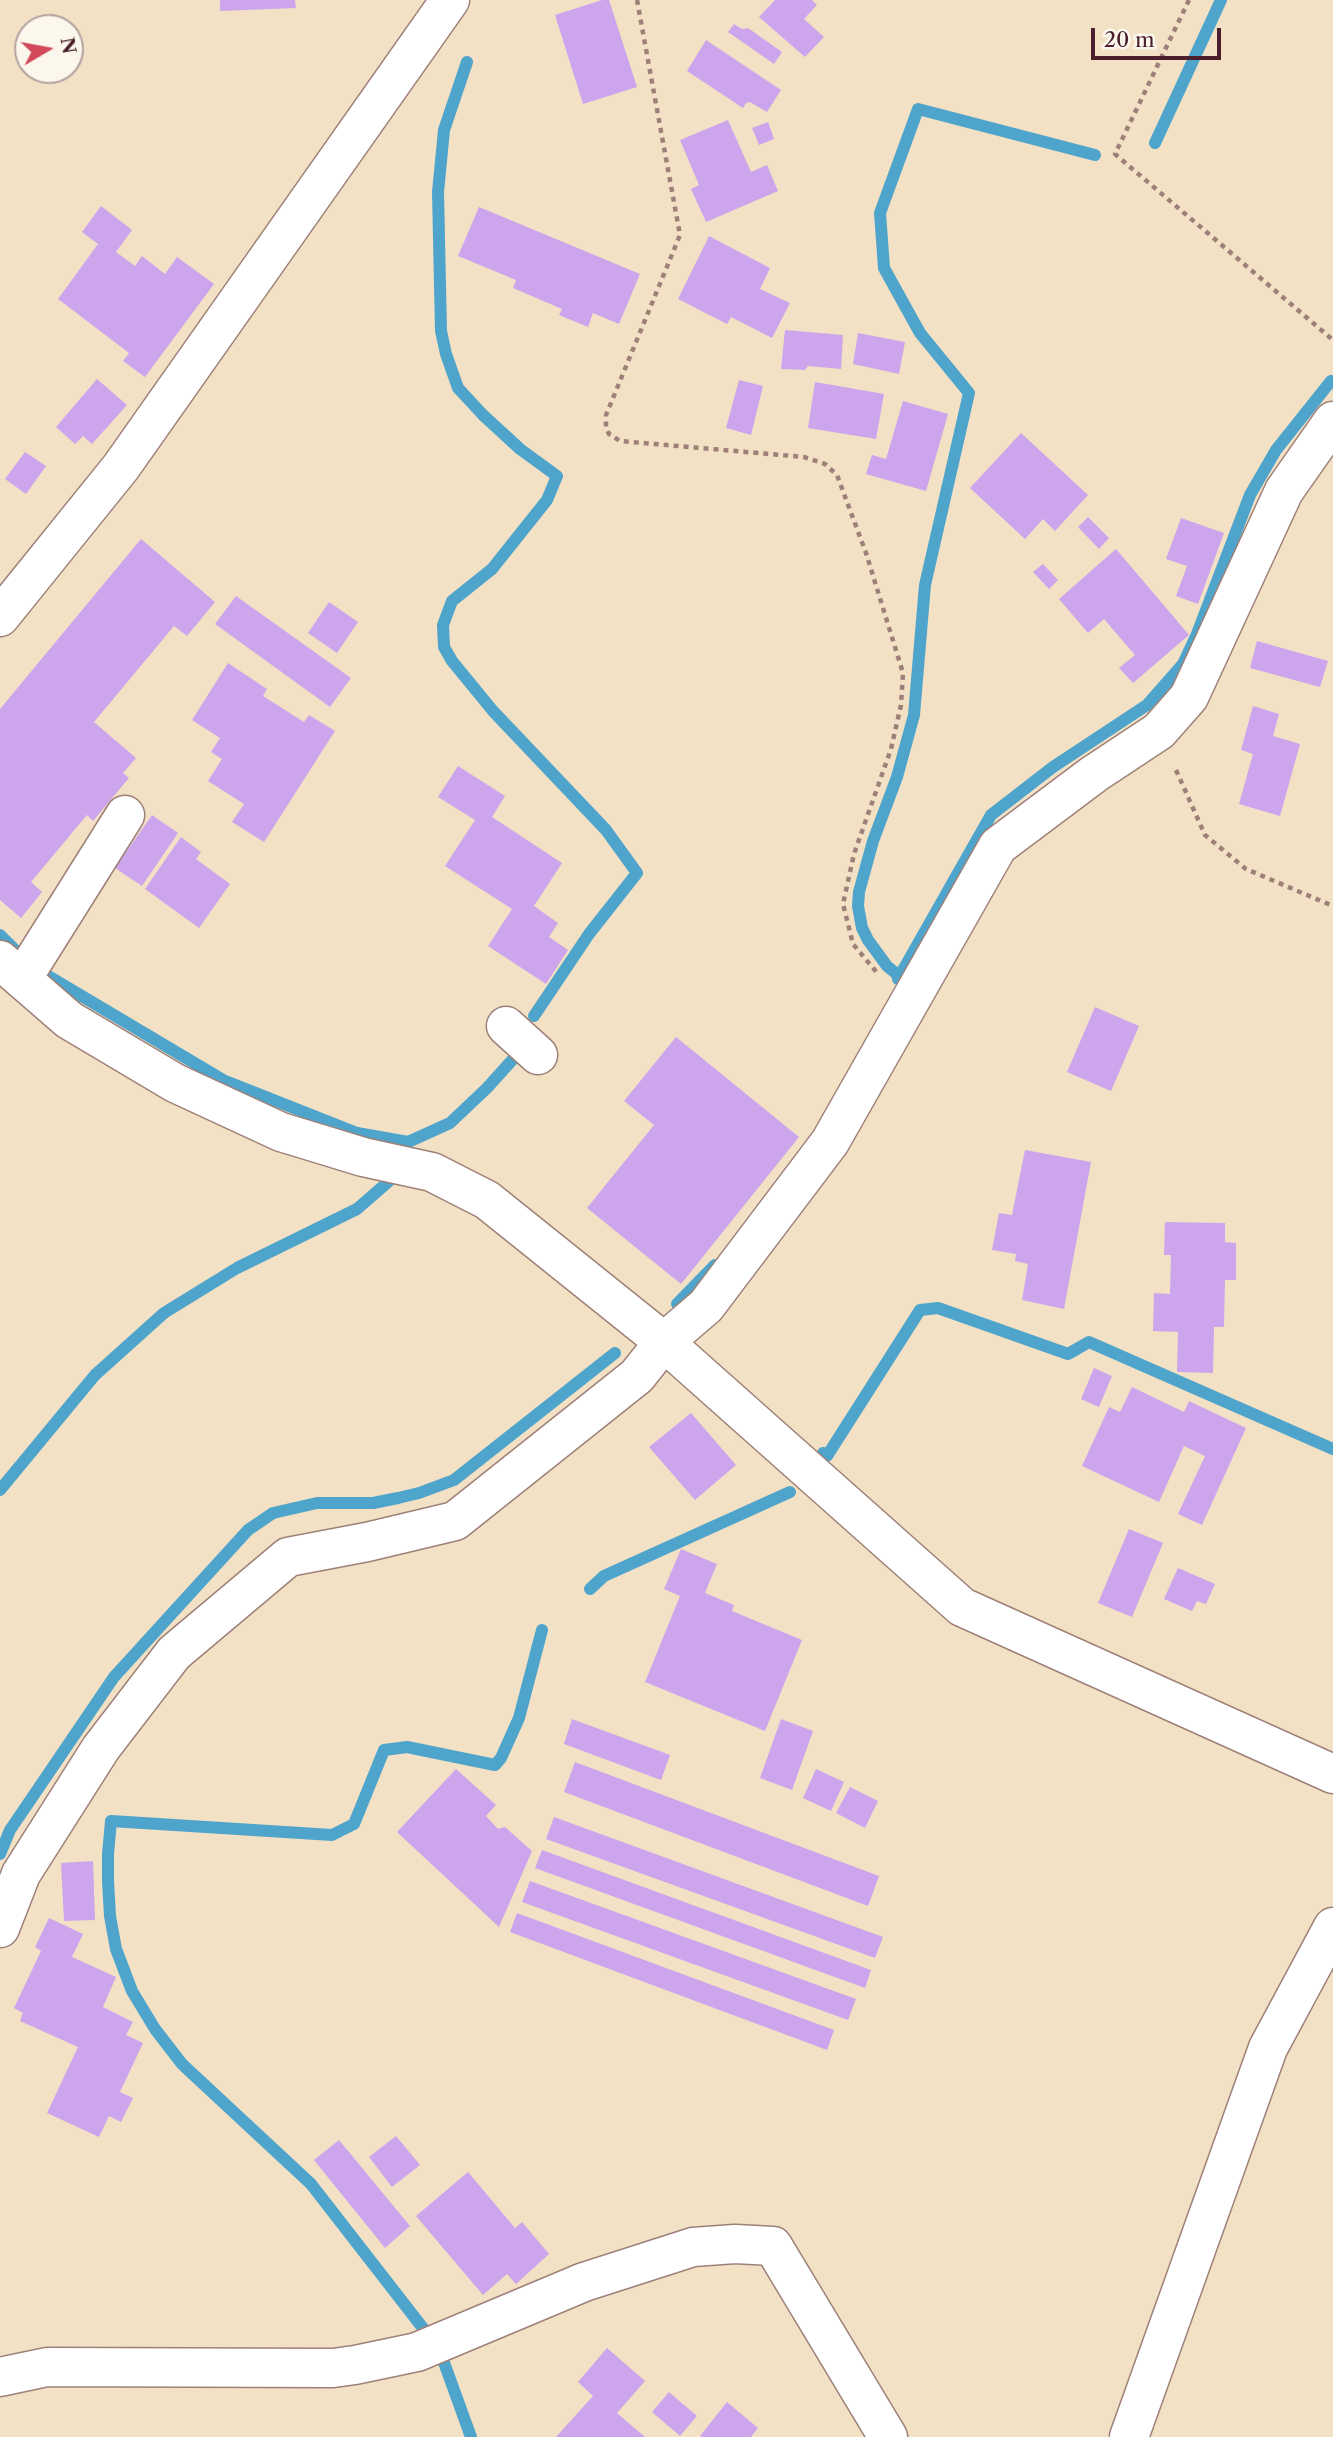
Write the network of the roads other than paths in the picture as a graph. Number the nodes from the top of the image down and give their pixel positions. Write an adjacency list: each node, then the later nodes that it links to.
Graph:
1 (450, 0): 3 (street)
2 (1333, 421): 8 (street)
3 (0, 617)
4 (125, 815): 5 (street)
5 (11, 970): 8 (street)
6 (506, 1026): 7 (street)
7 (538, 1055)
8 (664, 1342): 9 (street); 11 (street)
9 (1333, 1774)
10 (1333, 1927): 14 (street)
11 (0, 1928)
12 (0, 2377): 13 (street)
13 (888, 2437)
14 (1129, 2437)

